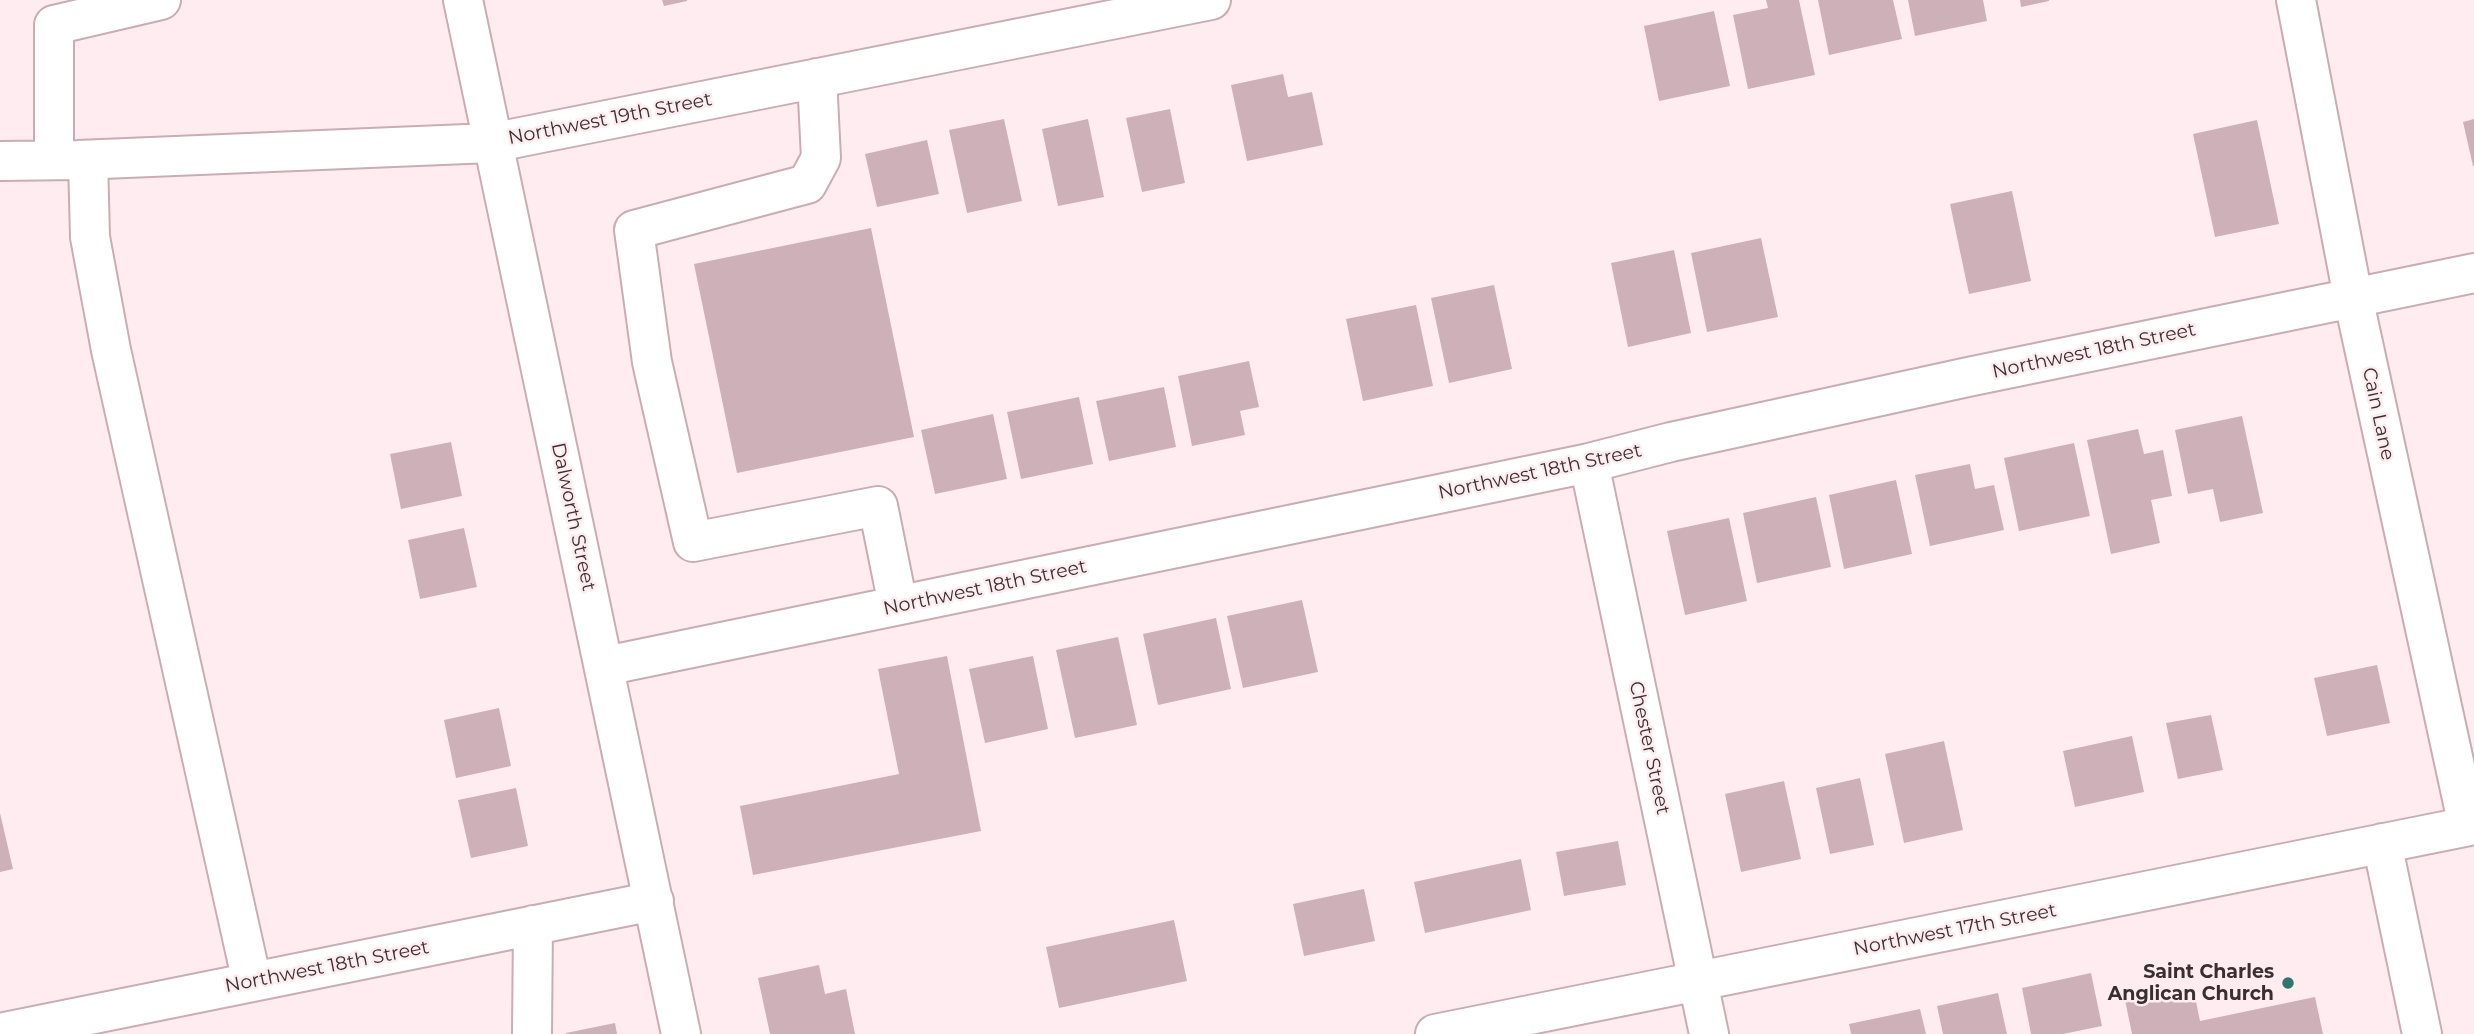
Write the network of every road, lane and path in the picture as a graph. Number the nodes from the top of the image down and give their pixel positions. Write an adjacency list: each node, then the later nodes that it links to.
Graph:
1 (161, 0): 5 (street)
2 (463, 0): 7 (street, Dalworth Street)
3 (1211, 0): 6 (street, Northwest 19th Street)
4 (2296, 0): 11 (street, Cain Lane)
5 (51, 13): 8 (street)
6 (817, 78): 7 (street, Northwest 19th Street); 13 (street)
7 (491, 143): 8 (street, Northwest 19th Street); 14 (street, Dalworth Street)
8 (71, 160): 9 (street, Northwest 19th Street); 20 (street)
9 (0, 161)
10 (2474, 273): 11 (street, Northwest 18th Street)
11 (2353, 297): 12 (street, Northwest 18th Street); 15 (street, Cain Lane)
12 (1589, 463): 13 (street, Northwest 18th Street); 19 (street, Chester Street)
13 (898, 606): 14 (street, Northwest 18th Street)
14 (605, 666): 17 (street, Dalworth Street)
15 (2471, 825): 16 (street, Northwest 17th Street)
16 (2382, 843): 19 (street, Northwest 17th Street); 26 (street)
17 (653, 901): 18 (street, Northwest 18th Street); 23 (street, Dalworth Street)
18 (533, 925): 20 (street, Northwest 18th Street); 22 (street)
19 (1698, 981): 24 (street, Northwest 17th Street); 25 (street, Chester Street)
20 (253, 982): 21 (street, Northwest 18th Street)
21 (0, 1033)
22 (533, 1034)
23 (681, 1034)
24 (1435, 1034)
25 (1709, 1034)
26 (2422, 1034)

